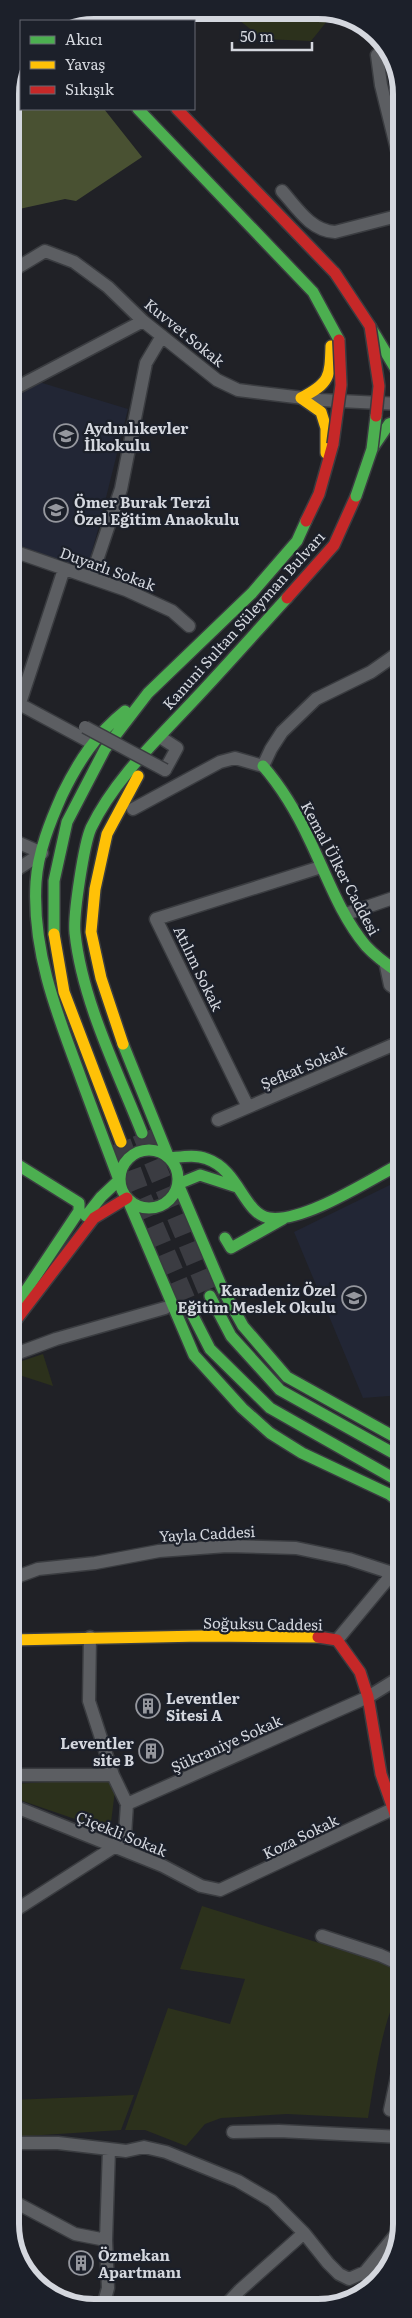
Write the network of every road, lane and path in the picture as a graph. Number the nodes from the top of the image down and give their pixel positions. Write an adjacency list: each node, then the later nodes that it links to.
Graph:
1 (376, 55): 4 (street)
2 (139, 110): 8 (main road, Kanuni Sultan Süleyman Bulvarı)
3 (178, 110): 10 (main road, Kanuni Sultan Süleyman Bulvarı, bridge)
4 (393, 133)
5 (282, 191): 6 (street)
6 (393, 217)
7 (19, 267): 9 (street, Kuvvet Sokak)
8 (313, 292): 14 (main road); 18 (main road, Kanuni Sultan Süleyman Bulvarı, bridge)
9 (143, 321): 11 (street, Kuvvet Sokak); 13 (street)
10 (370, 326): 12 (main road); 17 (main road, Kanuni Sultan Süleyman Bulvarı, bridge)
11 (162, 336): 14 (street, Kuvvet Sokak); 21 (street)
12 (393, 365)
13 (19, 386)
14 (301, 398): 15 (street, Kuvvet Sokak); 18 (main road)
15 (393, 404)
16 (393, 423): 17 (main road)
17 (372, 449): 27 (main road, Kanuni Sultan Süleyman Bulvarı, bridge)
18 (327, 466): 25 (main road, Kanuni Sultan Süleyman Bulvarı)
19 (19, 553): 20 (street, Duyarlı Sokak)
20 (64, 569): 21 (street, Duyarlı Sokak); 24 (street)
21 (91, 578): 22 (street, Duyarlı Sokak)
22 (189, 626)
23 (393, 657): 30 (street)
24 (19, 690)
25 (148, 693): 28 (main road); 45 (main road, Kanuni Sultan Süleyman Bulvarı)
26 (19, 703): 28 (street)
27 (176, 719): 29 (main road); 44 (main road, Kanuni Sultan Süleyman Bulvarı)
28 (85, 735): 29 (street, bridge); 33 (main road)
29 (163, 739): 46 (main road)
30 (263, 766): 31 (street); 34 (main road, Kemal Ülker Caddesi)
31 (133, 809)
32 (19, 843): 33 (street)
33 (42, 853): 35 (street); 49 (main road)
34 (321, 867): 37 (main road, Kemal Ülker Caddesi); 42 (street, Atılım Sokak)
35 (19, 868)
36 (393, 898): 37 (street)
37 (346, 914): 38 (main road, Kemal Ülker Caddesi)
38 (386, 966): 39 (main road, Kemal Ülker Caddesi); 40 (street)
39 (393, 970)
40 (393, 987)
41 (393, 1045): 42 (street, Şefkat Sokak)
42 (248, 1108): 43 (street, Şefkat Sokak)
43 (218, 1120)
44 (142, 1133)
45 (121, 1142)
46 (170, 1158): 49 (main road); 51 (main road); 52 (main road)
47 (19, 1165): 58 (main road)
48 (393, 1168): 55 (main road)
49 (119, 1180): 53 (main road); 54 (main road)
50 (67, 1181): 53 (main road)
51 (178, 1184): 52 (main road); 54 (main road); 64 (main road)
52 (237, 1187): 55 (main road)
53 (101, 1197): 58 (main road)
54 (127, 1198): 62 (main road); 67 (main road)
55 (283, 1219): 56 (main road)
56 (225, 1238)
57 (210, 1296): 65 (main road)
58 (21, 1298): 59 (main road)
59 (19, 1301)
60 (165, 1308): 63 (street)
61 (189, 1308): 66 (main road)
62 (19, 1316)
63 (19, 1353)
64 (393, 1436)
65 (393, 1453)
66 (393, 1478)
67 (393, 1497)
68 (19, 1576): 69 (street, Yayla Caddesi)
69 (393, 1576)
70 (393, 1581): 73 (street)
71 (90, 1637): 72 (main road, Soğuksu Caddesi); 73 (main road, Soğuksu Caddesi); 77 (street)
72 (19, 1640)
73 (337, 1640): 75 (main road, Soğuksu Caddesi)
74 (393, 1682): 75 (street, Şükraniye Sokak)
75 (368, 1697): 78 (street, Şükraniye Sokak); 80 (main road, Soğuksu Caddesi)
76 (19, 1775): 77 (street)
77 (113, 1775): 78 (street)
78 (127, 1804): 81 (street)
79 (19, 1808): 81 (street, Çiçekli Sokak)
80 (393, 1809): 82 (street, Koza Sokak)
81 (114, 1847): 82 (street, Çiçekli Sokak); 83 (street)
82 (220, 1890)
83 (19, 1908)
84 (322, 1936): 85 (street)
85 (393, 1961)
86 (393, 2096): 87 (street)
87 (390, 2110)
88 (233, 2132): 89 (street)
89 (393, 2137)
90 (19, 2143): 91 (street)
91 (109, 2149): 93 (street); 95 (street)
92 (19, 2204): 95 (street)
93 (304, 2233): 96 (street); 99 (street)
94 (392, 2239): 96 (street)
95 (106, 2240): 98 (street)
96 (365, 2272): 97 (street)
97 (369, 2280)
98 (105, 2299)
99 (232, 2299)

